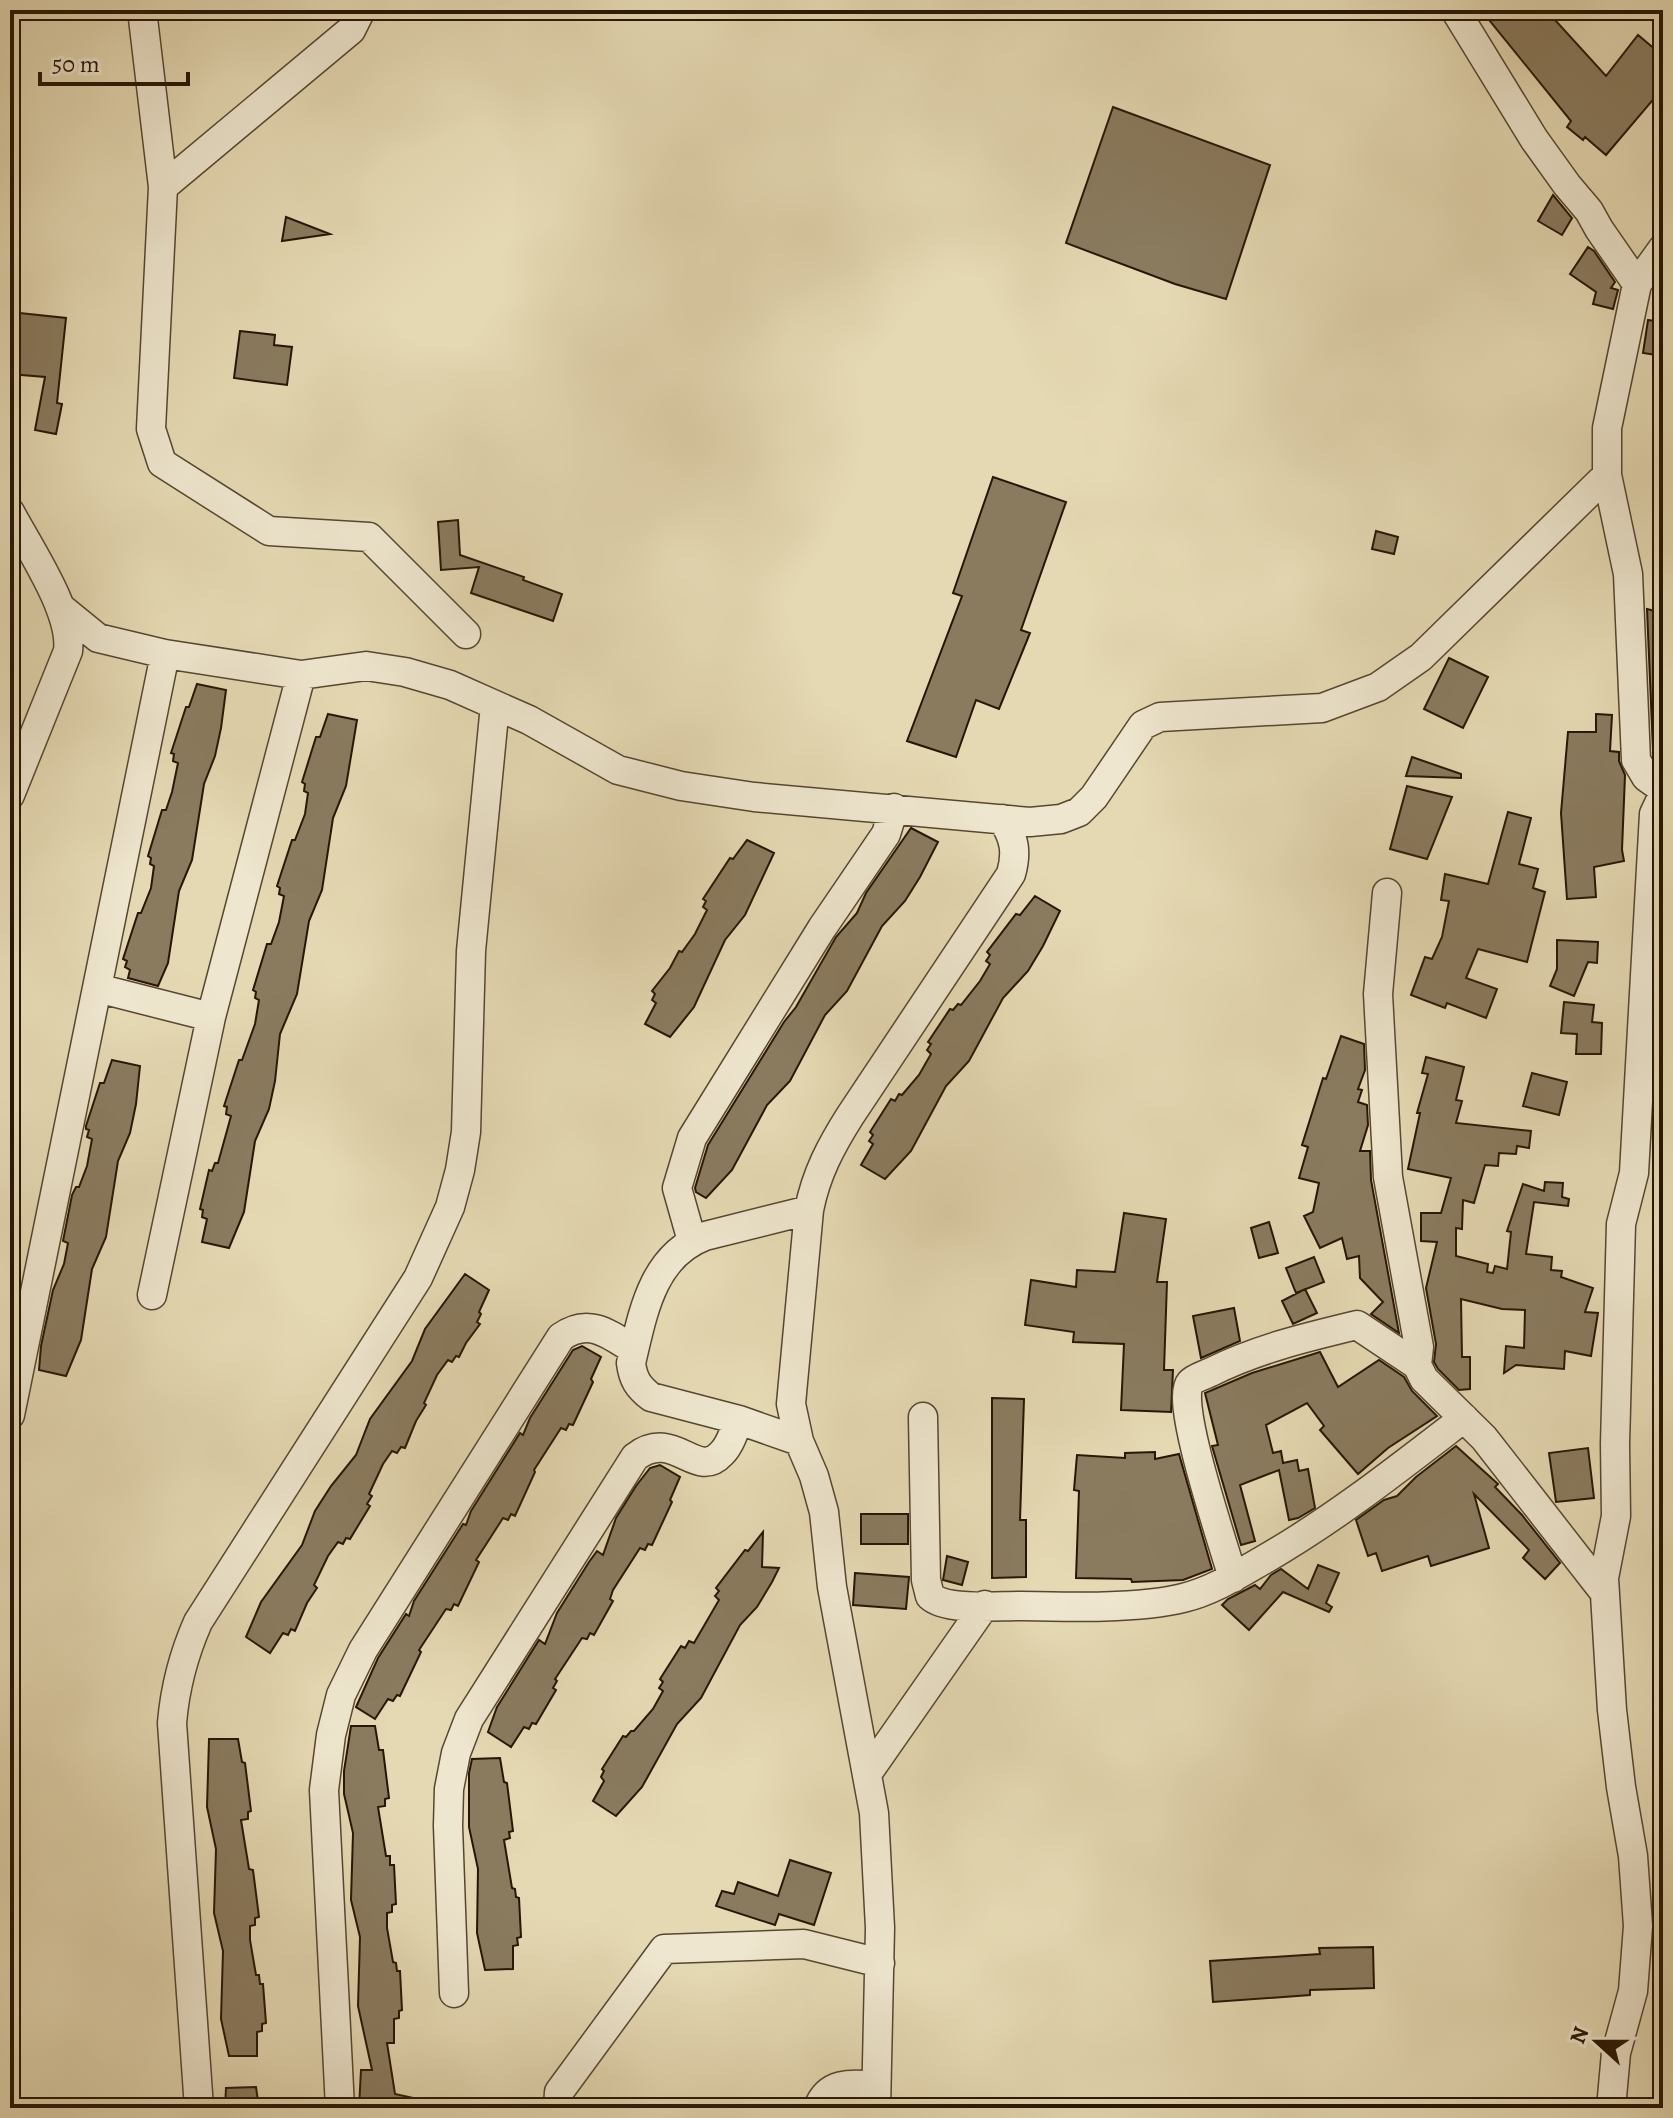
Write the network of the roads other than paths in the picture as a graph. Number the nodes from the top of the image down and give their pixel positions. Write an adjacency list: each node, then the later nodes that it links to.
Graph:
1 (142, 10): 4 (street)
2 (361, 10): 4 (street)
3 (1455, 10): 6 (street)
4 (163, 187): 10 (street)
5 (1663, 248): 6 (street)
6 (1637, 284): 7 (street)
7 (1607, 475): 16 (street); 19 (street)
8 (10, 512): 9 (street)
9 (60, 607): 11 (street); 12 (street)
10 (466, 634)
11 (98, 638): 12 (street); 13 (street)
12 (68, 651): 17 (street)
13 (165, 654): 14 (street); 21 (street)
14 (301, 675): 15 (street); 22 (street)
15 (495, 705): 18 (street); 40 (street)
16 (1663, 792): 34 (street)
17 (10, 795)
18 (894, 808): 19 (street); 24 (street)
19 (1002, 819): 23 (street)
20 (1387, 893): 27 (street)
21 (97, 988): 22 (street); 28 (street)
22 (211, 1017): 25 (street)
23 (809, 1210): 24 (street); 32 (street)
24 (692, 1241): 26 (street)
25 (152, 1295)
26 (634, 1350): 31 (street); 41 (street)
27 (1417, 1365): 30 (street); 33 (street)
28 (10, 1415)
29 (923, 1417): 35 (street)
30 (1464, 1418): 33 (street); 34 (street)
31 (739, 1420): 32 (street); 38 (street)
32 (799, 1441): 36 (street)
33 (1233, 1578): 35 (street)
34 (1604, 1592): 44 (street)
35 (985, 1605): 36 (street)
36 (867, 1774): 37 (street)
37 (880, 1963): 39 (street); 42 (street)
38 (454, 1993)
39 (876, 2097): 43 (street)
40 (199, 2108)
41 (340, 2108)
42 (558, 2108)
43 (818, 2108)
44 (1611, 2108)

